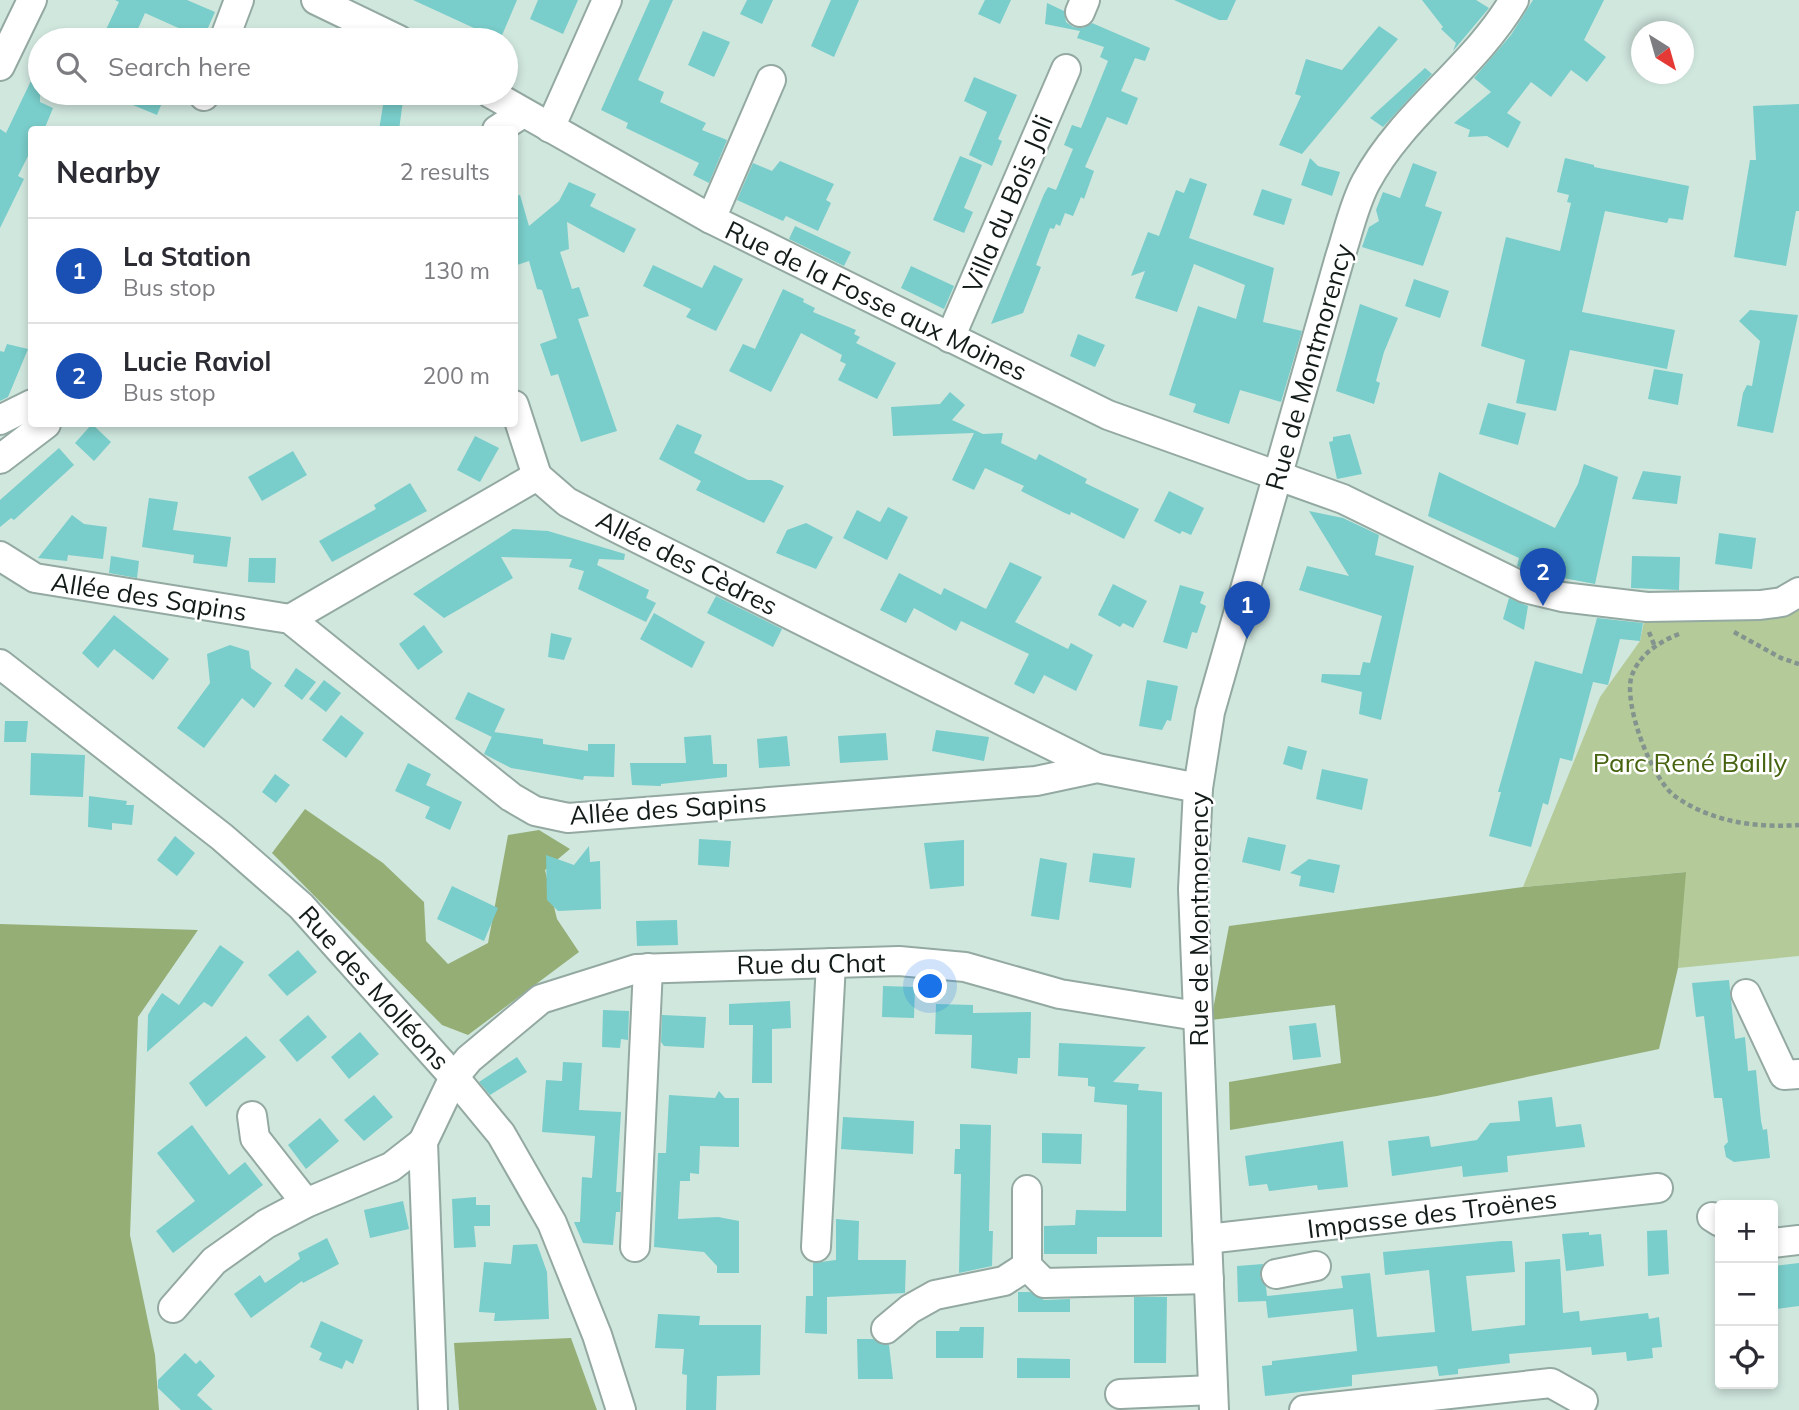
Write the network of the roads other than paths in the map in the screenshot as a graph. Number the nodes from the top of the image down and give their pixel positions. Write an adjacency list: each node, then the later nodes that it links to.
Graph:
1 (32, 0): 9 (street)
2 (239, 0): 7 (street)
3 (316, 0): 6 (street)
4 (607, 0): 15 (street)
5 (1514, 0): 23 (street, Rue de Montmorency)
6 (356, 8): 8 (street)
7 (228, 28)
8 (382, 28)
9 (0, 66)
10 (1066, 69): 17 (street, Villa du Bois Joli)
11 (771, 80): 16 (street)
12 (510, 105): 13 (street, Rue de la Fosse aux Moines)
13 (523, 113): 14 (street); 15 (street, Rue de la Fosse aux Moines)
14 (503, 126)
15 (550, 128): 16 (street, Rue de la Fosse aux Moines)
16 (711, 219): 17 (street, Rue de la Fosse aux Moines)
17 (950, 338): 23 (street, Rue de la Fosse aux Moines)
18 (28, 406): 20 (street)
19 (518, 417): 24 (street)
20 (0, 420)
21 (42, 427): 22 (street)
22 (0, 459)
23 (1277, 475): 26 (street, Rue de la Fosse aux Moines); 30 (street, Rue de Montmorency)
24 (537, 476): 27 (street); 29 (street, Allée des Cèdres)
25 (0, 556): 27 (street, Allée des Sapins)
26 (1799, 592)
27 (290, 619): 29 (street, Allée des Sapins)
28 (0, 664): 36 (street, Rue des Molléons)
29 (1097, 768): 30 (street, Allée des Sapins)
30 (1198, 788): 34 (street, Rue de Montmorency)
31 (831, 963): 32 (street, Rue du Chat); 34 (street, Rue du Chat); 47 (street)
32 (648, 968): 36 (street, Rue du Chat); 46 (street)
33 (1746, 994): 35 (street)
34 (1197, 1016): 43 (street, Rue de Montmorency)
35 (1799, 1074)
36 (454, 1077): 38 (street, Rue du Chat); 57 (street, Rue des Molléons)
37 (252, 1116): 41 (street)
38 (423, 1142): 41 (street); 56 (street)
39 (1658, 1188): 42 (street, Impasse des Troënes)
40 (1027, 1190): 48 (street)
41 (306, 1202): 51 (street)
42 (1288, 1230): 43 (street, Impasse des Troënes); 49 (street)
43 (1207, 1239): 50 (street, Rue de Montmorency)
44 (1799, 1240): 45 (street)
45 (1778, 1242)
46 (635, 1247)
47 (816, 1247)
48 (1027, 1266): 50 (street); 52 (street)
49 (1296, 1270)
50 (1209, 1279): 54 (street, Rue de Montmorency)
51 (173, 1308)
52 (886, 1329)
53 (1120, 1394): 54 (street)
54 (1214, 1400)
55 (1583, 1401): 58 (street)
56 (433, 1410)
57 (621, 1410)
58 (1304, 1410)

